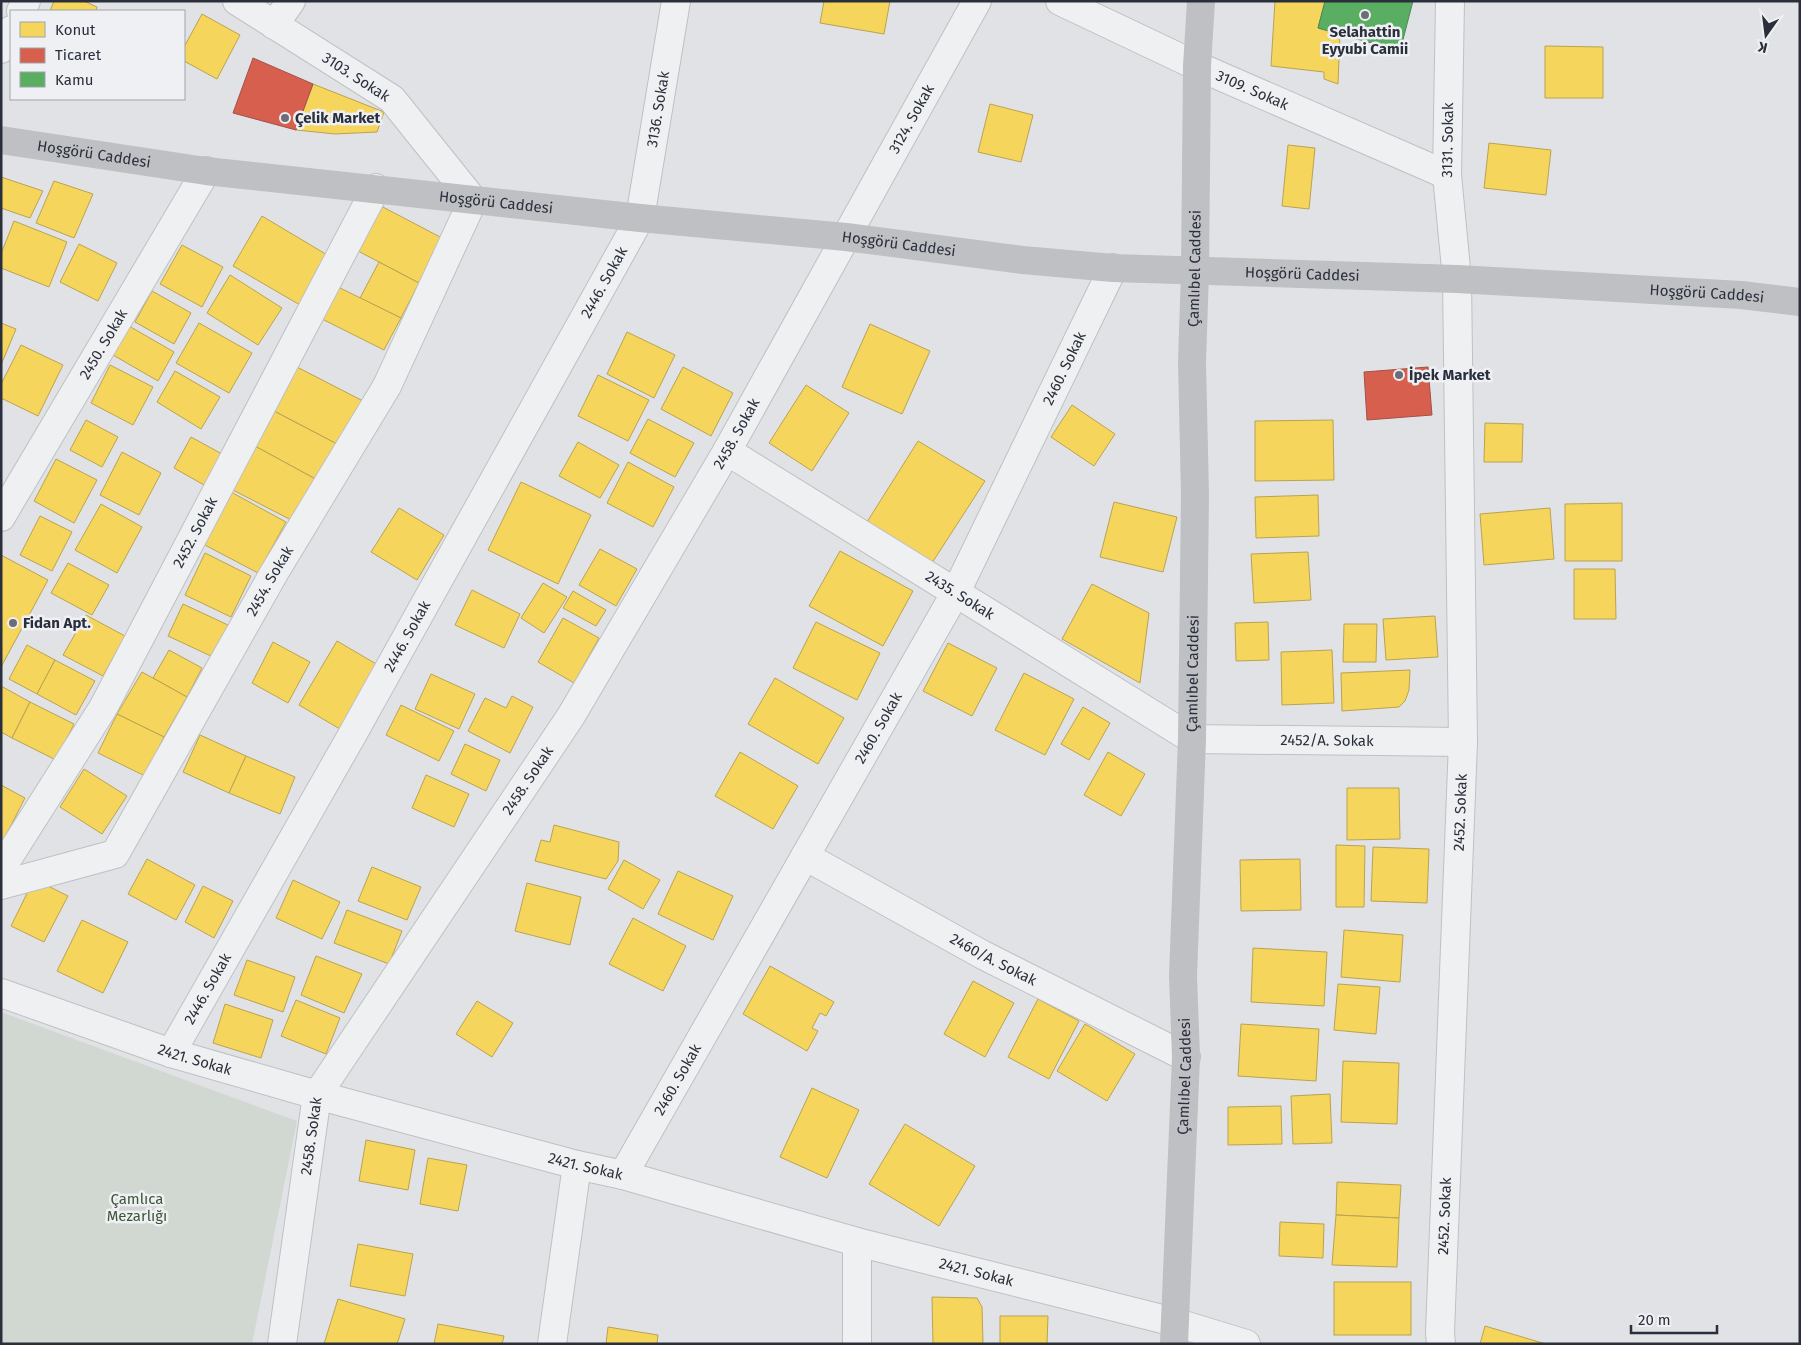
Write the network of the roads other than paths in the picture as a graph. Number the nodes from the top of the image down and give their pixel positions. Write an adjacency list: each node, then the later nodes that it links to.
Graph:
1 (237, 1): 8 (street, 3103. Sokak)
2 (291, 1): 8 (street)
3 (676, 1): 17 (street, 3136. Sokak)
4 (976, 1): 18 (street, 3124. Sokak)
5 (1060, 1): 11 (street, 3109. Sokak)
6 (1201, 1): 11 (street, Çamlıbel Caddesi)
7 (1450, 1): 14 (street, 3131. Sokak)
8 (274, 25): 16 (street, 3103. Sokak)
9 (10, 32): 10 (street)
10 (1, 49)
11 (1197, 66): 14 (street, 3109. Sokak); 20 (street, Çamlıbel Caddesi)
12 (1, 140): 13 (street, Hoşgörü Caddesi)
13 (206, 171): 15 (street, Hoşgörü Caddesi); 24 (street, 2450. Sokak)
14 (1447, 175): 21 (street, 3131. Sokak)
15 (376, 188): 16 (street, Hoşgörü Caddesi); 29 (street, 2452. Sokak)
16 (473, 200): 17 (street, Hoşgörü Caddesi); 30 (street, 2454. Sokak)
17 (640, 218): 18 (street, Hoşgörü Caddesi); 32 (street, 2446. Sokak)
18 (846, 237): 19 (street, Hoşgörü Caddesi); 23 (street, 2458. Sokak)
19 (1113, 268): 20 (street, Hoşgörü Caddesi); 25 (street, 2460. Sokak)
20 (1195, 272): 21 (street, Hoşgörü Caddesi); 26 (street, Çamlıbel Caddesi)
21 (1458, 279): 22 (street, Hoşgörü Caddesi); 27 (street, 2452. Sokak)
22 (1800, 302)
23 (727, 452): 25 (street, 2435. Sokak); 34 (street, 2458. Sokak)
24 (1, 517)
25 (956, 592): 26 (street, 2435. Sokak); 28 (street, 2460. Sokak)
26 (1192, 739): 27 (street, 2452/A. Sokak); 33 (street, Çamlıbel Caddesi)
27 (1463, 742): 43 (street, 2452. Sokak)
28 (805, 856): 33 (street, 2460/A. Sokak); 36 (street, 2460. Sokak)
29 (1, 869)
30 (1, 885)
31 (1, 993): 32 (street, 2421. Sokak)
32 (171, 1053): 34 (street, 2421. Sokak)
33 (1186, 1057): 38 (street, Çamlıbel Caddesi)
34 (317, 1095): 35 (street, 2421. Sokak); 39 (street, 2458. Sokak)
35 (577, 1166): 36 (street, 2421. Sokak); 40 (street)
36 (622, 1175): 37 (street, 2421. Sokak)
37 (857, 1242): 38 (street, 2421. Sokak); 41 (street)
38 (1174, 1333): 42 (street, 2421. Sokak)
39 (282, 1344)
40 (552, 1344)
41 (857, 1344)
42 (1246, 1344)
43 (1440, 1344)

